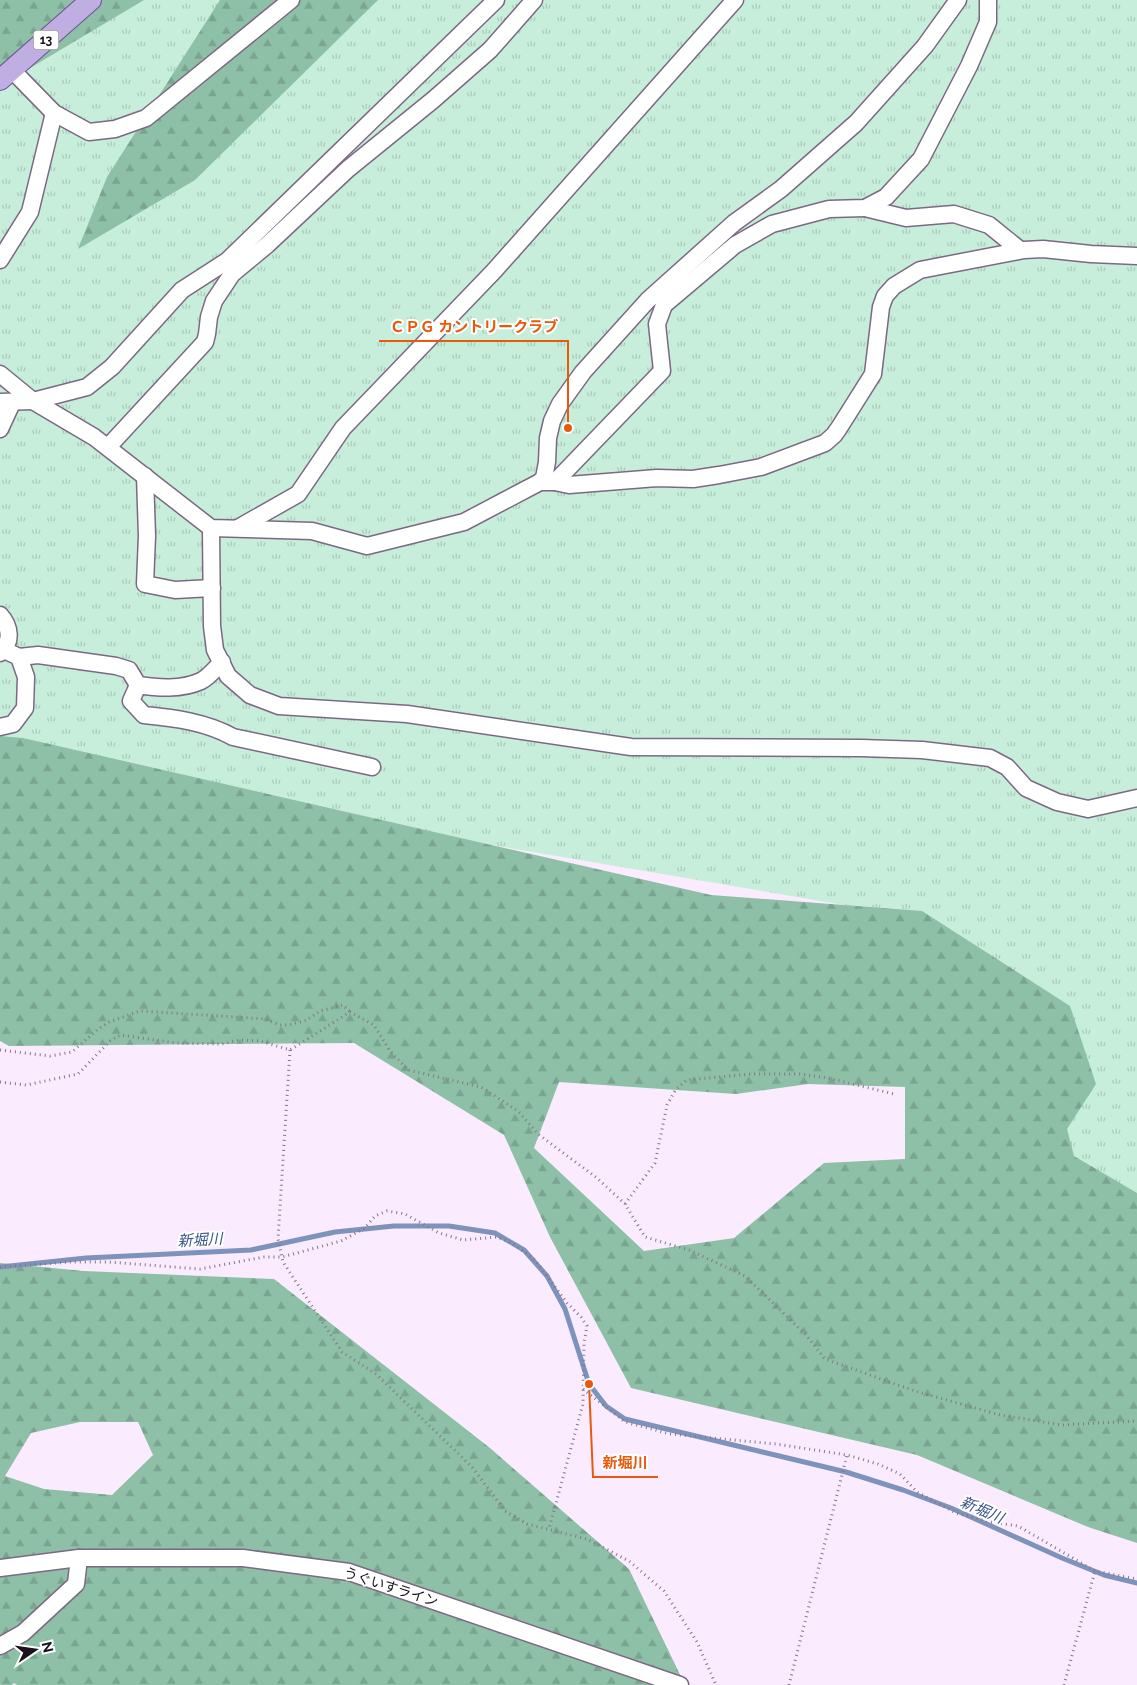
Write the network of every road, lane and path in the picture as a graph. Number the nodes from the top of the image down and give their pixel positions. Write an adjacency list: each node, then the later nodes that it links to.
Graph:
1 (91, 0): 8 (main road, 13)
2 (291, 0): 9 (street)
3 (496, 0): 15 (street)
4 (534, 0): 18 (street)
5 (735, 0): 22 (street)
6 (958, 0): 20 (street)
7 (988, 0): 10 (street)
8 (6, 75): 9 (street)
9 (54, 113): 13 (street)
10 (865, 208): 11 (street); 20 (street)
11 (1020, 250): 12 (street); 20 (street)
12 (1137, 256)
13 (0, 260)
14 (0, 374): 15 (street)
15 (33, 401): 16 (street); 18 (street)
16 (6, 403): 17 (street)
17 (0, 429)
18 (108, 447): 19 (street)
19 (145, 476): 21 (street); 23 (street)
20 (548, 482): 22 (street)
21 (211, 528): 22 (street); 23 (street)
22 (238, 528)
23 (212, 588): 27 (street)
24 (0, 615): 25 (street)
25 (2, 651): 26 (street)
26 (19, 657): 28 (street); 29 (street)
27 (222, 662): 28 (street); 31 (street)
28 (138, 686): 30 (street)
29 (0, 727)
30 (372, 767)
31 (1137, 798)
32 (350, 1012): 33 (path); 34 (path); 37 (path)
33 (0, 1050)
34 (290, 1050): 35 (path); 38 (path)
35 (0, 1082)
36 (894, 1094): 37 (path)
37 (625, 1204): 41 (path)
38 (282, 1257): 39 (path); 40 (path); 43 (path)
39 (0, 1267)
40 (583, 1388): 42 (path); 43 (path)
41 (1137, 1421)
42 (847, 1455): 46 (path); 51 (path)
43 (549, 1529): 50 (path)
44 (79, 1558): 45 (street, うぐいすライン); 48 (street); 49 (street, うぐいすライン)
45 (0, 1568)
46 (1095, 1571): 47 (path); 52 (path)
47 (1137, 1579)
48 (0, 1646)
49 (680, 1685)
50 (716, 1685)
51 (789, 1685)
52 (1064, 1685)

